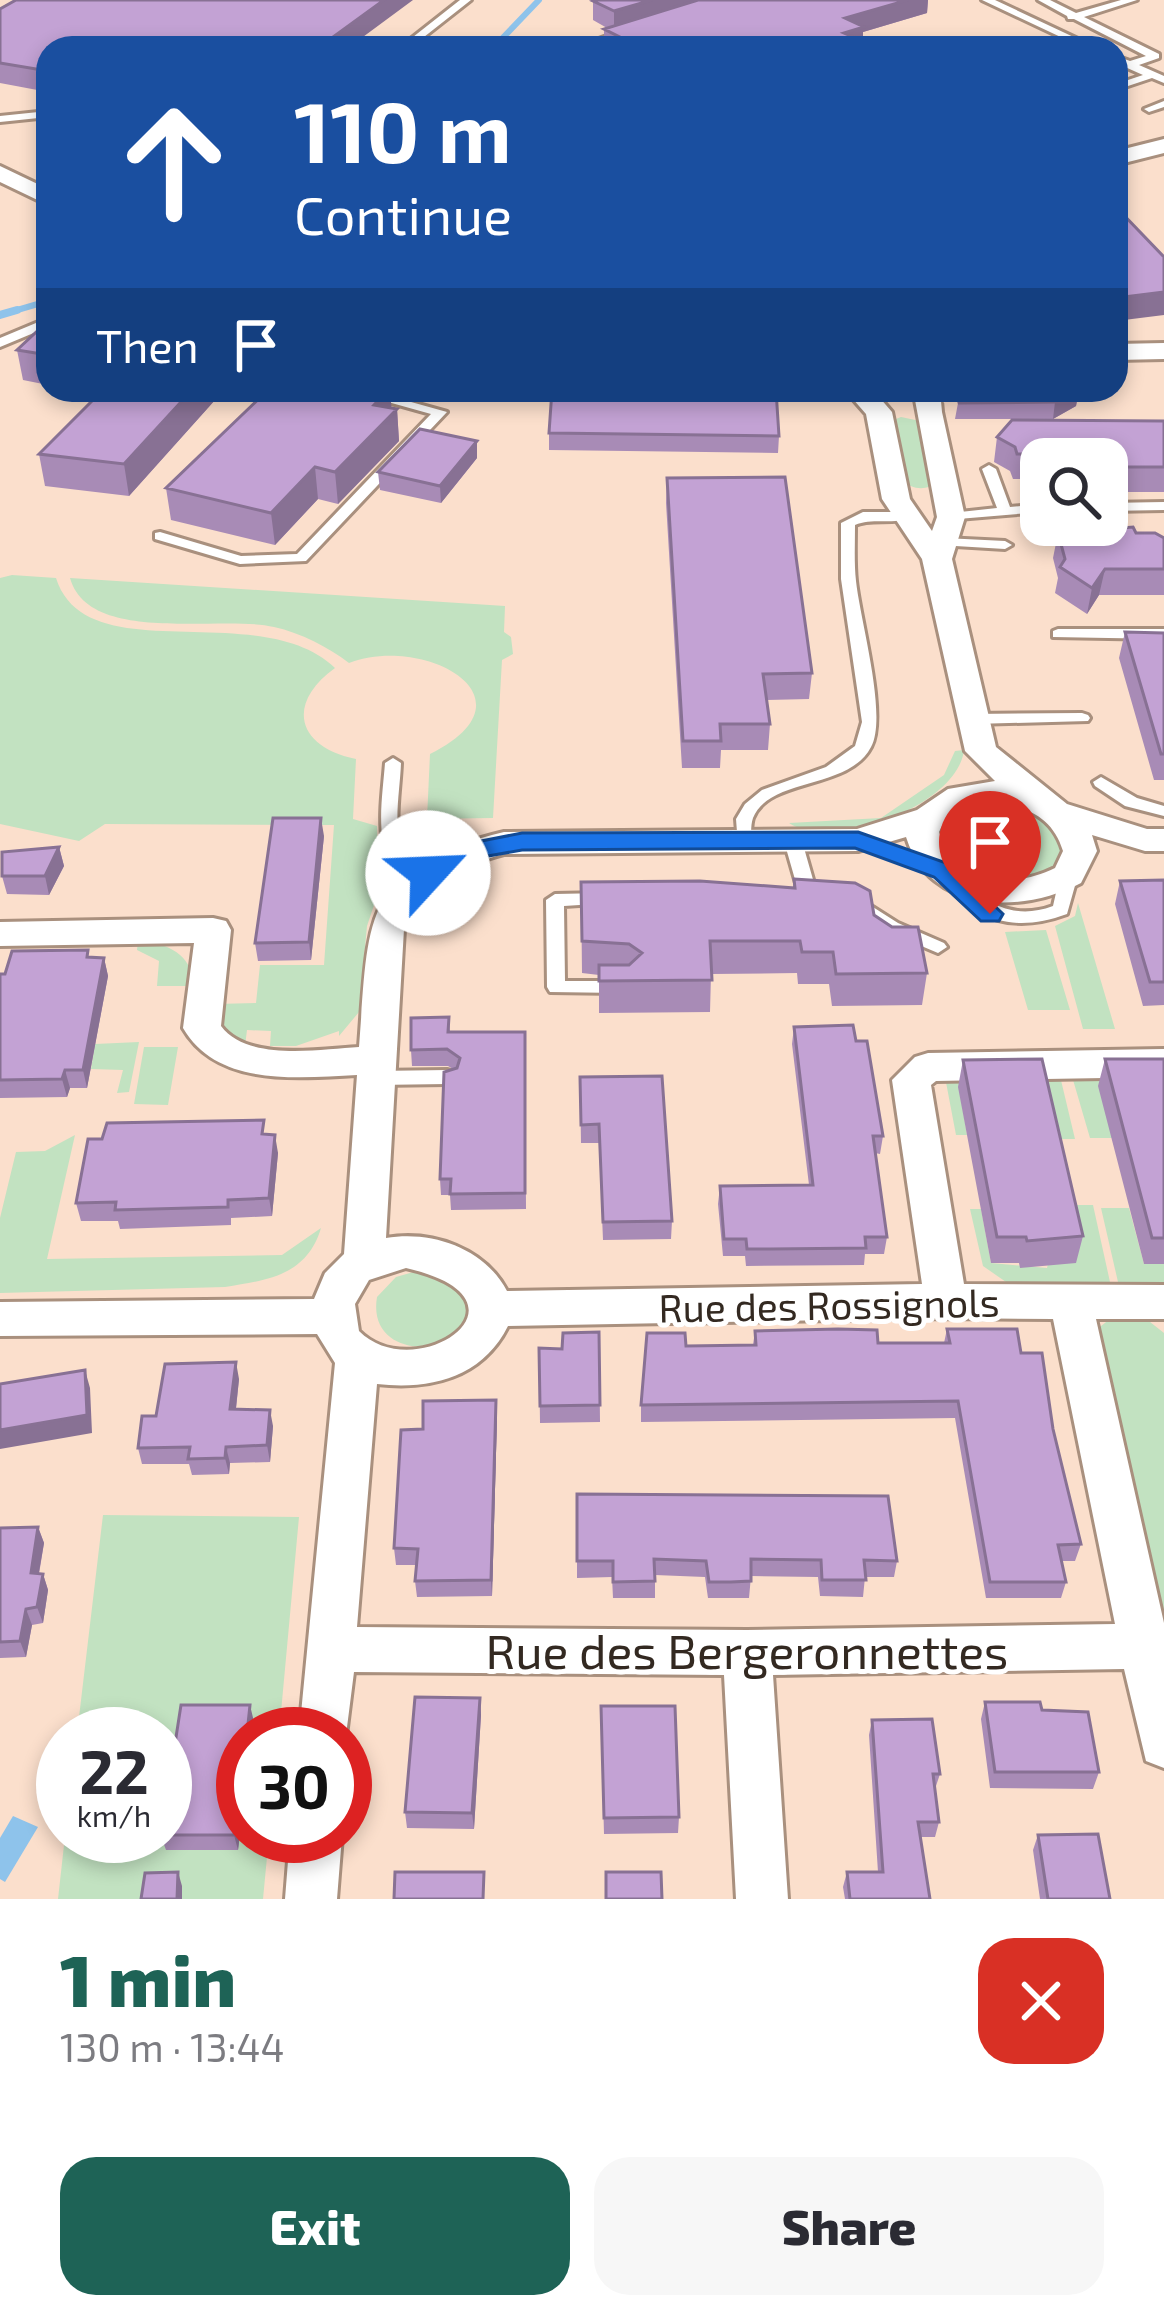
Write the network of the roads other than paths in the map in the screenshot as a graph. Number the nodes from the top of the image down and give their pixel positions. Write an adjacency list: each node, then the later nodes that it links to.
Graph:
1 (466, 0): 7 (lane)
2 (987, 0): 9 (lane)
3 (1042, 0): 5 (lane)
4 (1132, 0): 5 (lane)
5 (1071, 17): 10 (lane)
6 (651, 25): 8 (lane)
7 (420, 36)
8 (617, 36)
9 (1066, 36)
10 (1113, 36)
11 (1128, 43): 12 (lane)
12 (1161, 58): 13 (lane); 14 (lane)
13 (1130, 65): 14 (lane)
14 (1153, 76)
15 (1164, 104): 16 (lane)
16 (1149, 110)
17 (36, 115): 18 (lane)
18 (0, 119)
19 (1164, 146): 20 (street)
20 (1128, 155)
21 (0, 173): 22 (street)
22 (36, 192)
23 (36, 327): 24 (lane)
24 (0, 343)
25 (1164, 351): 26 (street)
26 (1128, 352)
27 (400, 402): 31 (lane)
28 (441, 402): 31 (lane)
29 (870, 402): 37 (street)
30 (928, 402): 39 (street)
31 (440, 412): 38 (lane)
32 (989, 469): 36 (lane)
33 (1164, 506): 34 (lane)
34 (1128, 507)
35 (1020, 510): 36 (lane)
36 (1005, 511): 39 (lane)
37 (905, 516): 39 (street); 39 (street); 51 (lane)
38 (160, 536)
39 (944, 539): 40 (lane); 44 (street)
40 (1005, 544)
41 (1058, 634): 42 (lane)
42 (1164, 634)
43 (1082, 718): 44 (lane)
44 (977, 735): 47 (street); 48 (street)
45 (392, 763): 55 (lane)
46 (1101, 782): 49 (lane)
47 (1047, 806): 48 (street); 49 (street); 53 (street)
48 (939, 808): 50 (street); 54 (street)
49 (1158, 830): 53 (street)
50 (858, 840): 52 (street); 54 (street)
51 (744, 841): 52 (street); 55 (street)
52 (793, 841): 57 (lane)
53 (1073, 869): 54 (street)
54 (943, 871)
55 (417, 882): 63 (street)
56 (784, 897): 57 (lane)
57 (807, 897): 60 (lane)
58 (623, 899): 61 (lane)
59 (0, 934): 63 (street)
60 (938, 947)
61 (628, 987)
62 (1164, 1063): 66 (street)
63 (377, 1069): 64 (lane); 65 (street)
64 (447, 1077)
65 (364, 1257): 69 (street); 70 (street)
66 (946, 1301): 68 (street, Rue des Rossignols); 69 (street, Rue des Rossignols)
67 (1164, 1302): 68 (street, Rue des Rossignols)
68 (1071, 1303): 73 (street)
69 (494, 1309): 72 (street)
70 (332, 1316): 71 (street); 72 (street)
71 (0, 1319)
72 (357, 1358): 74 (street)
73 (1153, 1646): 75 (street, Rue des Bergeronnettes); 77 (street)
74 (331, 1649): 75 (street, Rue des Bergeronnettes); 76 (street)
75 (747, 1653): 80 (street)
76 (326, 1707)
77 (1164, 1744)
78 (314, 1863): 79 (street)
79 (311, 1899)
80 (762, 1899)

